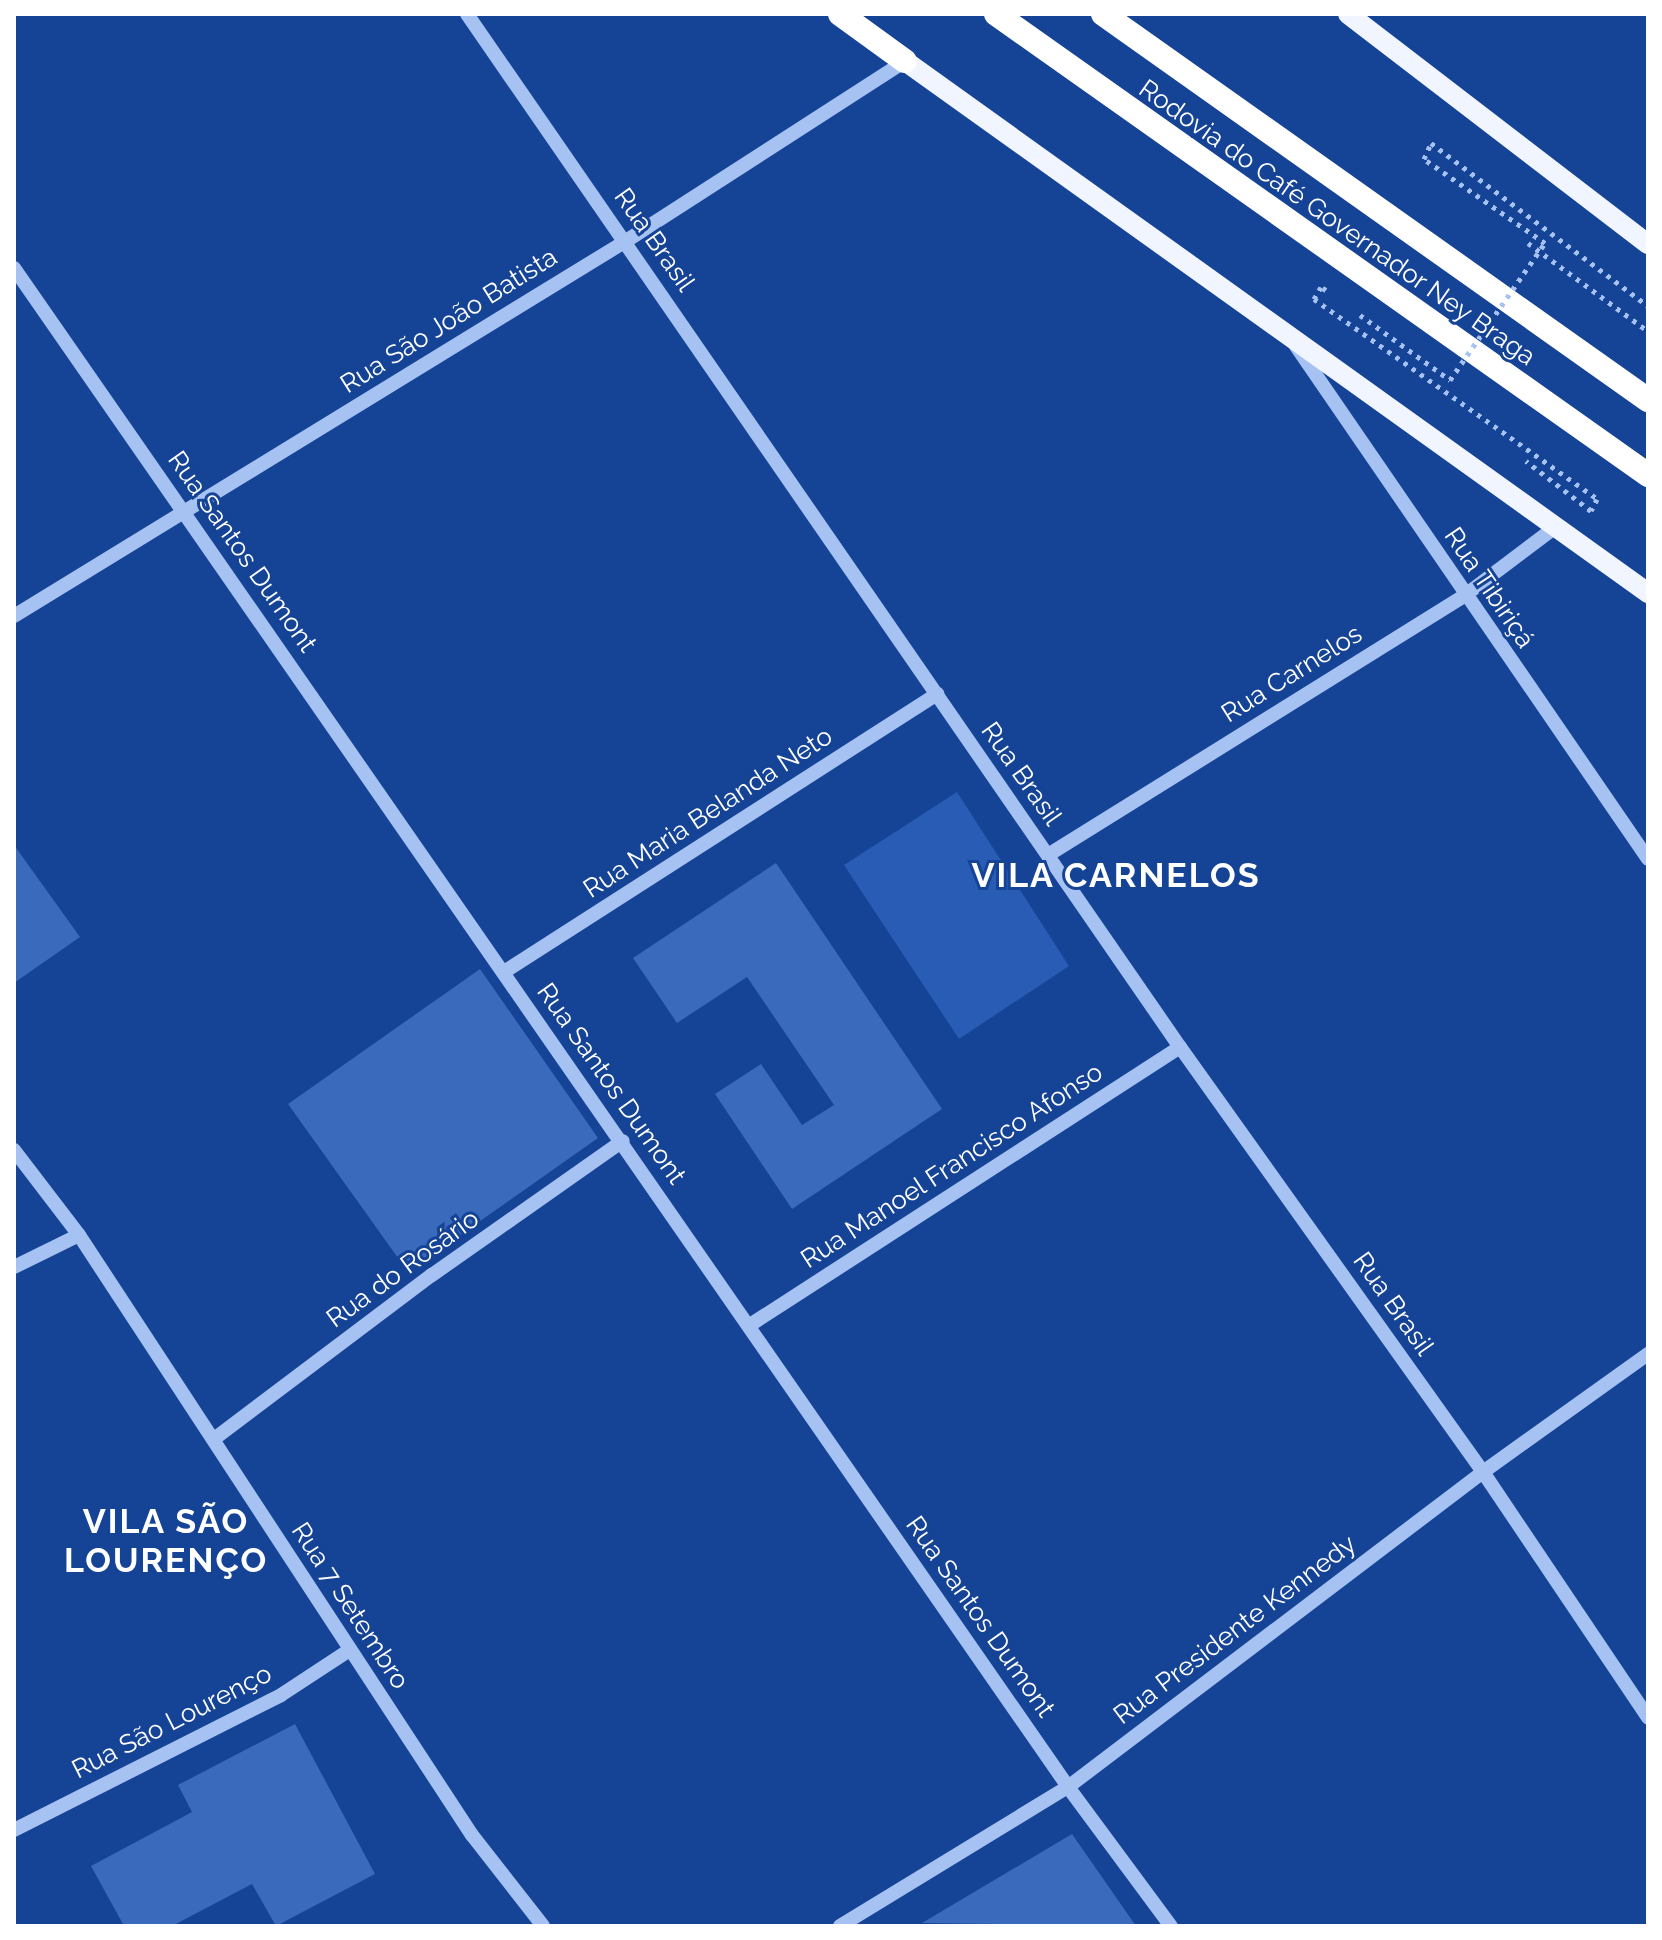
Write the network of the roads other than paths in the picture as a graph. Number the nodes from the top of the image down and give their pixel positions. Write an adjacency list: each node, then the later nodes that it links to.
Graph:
1 (467, 14): 7 (street, Rua Brasil)
2 (840, 14): 6 (highway)
3 (996, 14): 12 (highway, Rodovia do Café Governador Ney Braga)
4 (1103, 14): 11 (highway, Rodovia do Café Governador Ney Braga)
5 (1348, 14): 8 (main road)
6 (905, 61): 7 (street, Rua São João Batista); 10 (main road)
7 (626, 241): 13 (street, Rua São João Batista); 18 (street, Rua Brasil)
8 (1648, 244)
9 (14, 268): 13 (street, Rua Santos Dumont)
10 (1294, 342): 14 (main road); 16 (street, Rua Tibiriçá)
11 (1648, 400)
12 (1648, 475)
13 (185, 512): 17 (street, Rua São João Batista); 21 (street, Rua Santos Dumont)
14 (1557, 526): 15 (main road); 16 (street, Rua Carnelos)
15 (1648, 593)
16 (1464, 596): 19 (street, Rua Carnelos); 20 (street, Rua Tibiriçá)
17 (14, 616)
18 (937, 694): 19 (street, Rua Brasil); 21 (street, Rua Maria Belanda Neto)
19 (1048, 855): 22 (street, Rua Brasil)
20 (1648, 859)
21 (504, 972): 23 (street, Rua Santos Dumont)
22 (1180, 1047): 27 (street, Rua Manoel Francisco Afonso); 30 (street, Rua Brasil)
23 (623, 1141): 27 (street, Rua Santos Dumont); 29 (street, Rua do Rosário)
24 (14, 1150): 25 (street, Rua 7 Setembro)
25 (79, 1235): 26 (street); 29 (street, Rua 7 Setembro)
26 (14, 1267)
27 (750, 1325): 33 (street, Rua Santos Dumont)
28 (1648, 1354): 30 (street, Rua Presidente Kennedy)
29 (214, 1439): 31 (street, Rua 7 Setembro)
30 (1483, 1472): 32 (street, Rua Brasil); 33 (street, Rua Presidente Kennedy)
31 (348, 1651): 34 (street, Rua São Lourenço); 35 (street, Rua 7 Setembro)
32 (1648, 1718)
33 (1068, 1787): 36 (street, Rua Presidente Kennedy); 37 (street, Rua Santos Dumont)
34 (14, 1830)
35 (543, 1926)
36 (840, 1926)
37 (1171, 1926)

